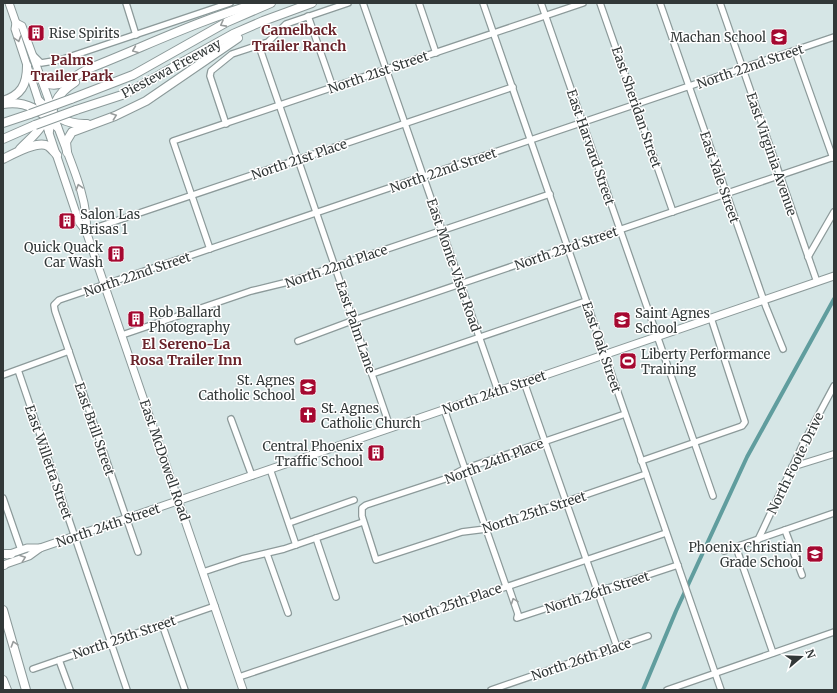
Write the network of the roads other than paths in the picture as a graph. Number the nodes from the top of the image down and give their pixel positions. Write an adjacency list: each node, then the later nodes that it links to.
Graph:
1 (9, 3): 19 (main road)
2 (126, 3): 21 (street)
3 (230, 3): 21 (street)
4 (259, 3): 27 (highway, one-way to 27)
5 (271, 3): 40 (highway, Piestewa Freeway, one-way to 40, bridge)
6 (312, 3): 18 (highway, Piestewa Freeway)
7 (348, 3): 16 (street)
8 (363, 3): 30 (street, East Monte Vista Road)
9 (419, 3): 25 (street)
10 (482, 3): 20 (street, East Oak Street)
11 (541, 3): 17 (street, East Harvard Street)
12 (583, 3): 17 (street, North 21st Street)
13 (600, 3): 37 (street, East Sheridan Street)
14 (660, 3): 33 (street, East Yale Street)
15 (720, 3): 29 (street, East Virginia Avenue)
16 (308, 16): 23 (street); 34 (street)
17 (545, 16): 20 (street, North 21st Street); 45 (street, East Harvard Street)
18 (264, 21): 42 (highway, one-way to 18); 47 (highway, Piestewa Freeway, bridge)
19 (16, 23): 26 (main road); 28 (main road, one-way to 28)
20 (493, 34): 25 (street, North 21st Street); 32 (street, East Oak Street)
21 (136, 35): 26 (street)
22 (834, 37): 24 (street, North 22nd Street)
23 (259, 46): 38 (street, East Palm Lane); 46 (street)
24 (795, 50): 29 (street, North 22nd Street); 56 (street)
25 (436, 53): 30 (street, North 21st Street)
26 (34, 56): 31 (main road)
27 (102, 65): 31 (highway); 39 (highway)
28 (27, 66): 35 (main road); 36 (highway)
29 (743, 68): 33 (street, North 22nd Street); 60 (street, East Virginia Avenue)
30 (386, 70): 34 (street, North 21st Street); 44 (street, East Monte Vista Road)
31 (41, 77): 39 (main road)
32 (513, 87): 44 (street, North 21st Place); 52 (street, East Oak Street)
33 (689, 87): 37 (street, North 22nd Street); 62 (street, East Yale Street)
34 (333, 88): 38 (street, North 21st Street)
35 (39, 101): 39 (highway)
36 (3, 102): 39 (highway)
37 (636, 105): 45 (street, North 22nd Street); 64 (street, East Sheridan Street)
38 (279, 106): 46 (street, North 21st Street); 58 (street, East Palm Lane)
39 (49, 113): 42 (highway); 48 (highway); 49 (highway); 53 (highway)
40 (30, 114): 41 (highway); 43 (highway, Piestewa Freeway)
41 (3, 118)
42 (93, 122): 54 (highway)
43 (3, 123)
44 (404, 123): 58 (street, North 21st Place); 59 (street, East Monte Vista Road)
45 (582, 123): 52 (street, North 22nd Street); 67 (street, East Harvard Street)
46 (226, 124): 63 (street, North 21st Street)
47 (35, 125): 50 (highway, Piestewa Freeway); 51 (highway)
48 (58, 127): 54 (main road, East McDowell Road)
49 (49, 131): 55 (main road, East McDowell Road)
50 (3, 133)
51 (3, 139)
52 (531, 140): 59 (street, North 22nd Street); 61 (street, East Oak Street)
53 (18, 152): 55 (highway); 57 (highway)
54 (67, 152): 69 (main road, East McDowell Road, one-way to 54)
55 (56, 155): 69 (main road, East McDowell Road)
56 (833, 158): 60 (street, North 23rd Street)
57 (3, 159)
58 (298, 159): 63 (street, North 21st Place); 66 (street, East Palm Lane)
59 (423, 176): 66 (street, North 22nd Street); 68 (street, East Monte Vista Road)
60 (780, 176): 62 (street, North 23rd Street); 72 (street, East Virginia Avenue)
61 (550, 194): 68 (street, North 22nd Place); 70 (street, East Oak Street)
62 (726, 194): 64 (street, North 23rd Street); 78 (street, East Yale Street)
63 (192, 195): 69 (street, North 21st Place); 71 (street)
64 (673, 212): 67 (street, North 23rd Street)
65 (834, 212): 72 (street)
66 (316, 213): 71 (street, North 22nd Street); 73 (street, East Palm Lane)
67 (620, 229): 70 (street, North 23rd Street); 84 (street, East Harvard Street)
68 (442, 230): 73 (street, North 22nd Place); 77 (street, East Monte Vista Road)
69 (86, 231): 76 (main road, East McDowell Road)
70 (569, 247): 77 (street, North 23rd Street); 79 (street, East Oak Street)
71 (210, 249): 76 (street, North 22nd Street)
72 (808, 257): 75 (street, East Virginia Avenue)
73 (335, 266): 82 (street, East Palm Lane); 83 (street, North 22nd Place)
74 (834, 276): 75 (main road, North 24th Street)
75 (817, 282): 78 (main road, North 24th Street)
76 (104, 284): 80 (street, North 22nd Street); 83 (main road, East McDowell Road)
77 (460, 284): 82 (street, North 23rd Street); 85 (street, East Monte Vista Road)
78 (764, 300): 81 (main road, North 24th Street); 87 (street, East Yale Street)
79 (586, 301): 85 (street); 89 (street, East Oak Street)
80 (54, 305): 88 (street, East Brill Street)
81 (711, 318): 84 (main road, North 24th Street); 101 (street)
82 (353, 320): 86 (street, North 23rd Street); 91 (street, East Palm Lane)
83 (122, 335): 112 (main road, East McDowell Road)
84 (657, 336): 89 (main road, North 24th Street); 101 (street, East Harvard Street)
85 (479, 338): 91 (street); 95 (street, East Monte Vista Road)
86 (298, 341)
87 (783, 350)
88 (69, 352): 90 (street); 115 (street, East Brill Street)
89 (605, 354): 93 (main road, North 24th Street); 97 (street, East Oak Street)
90 (18, 370): 92 (street); 121 (street, East Willetta Street)
91 (372, 374): 99 (street, East Palm Lane)
92 (3, 375)
93 (524, 382): 95 (main road, North 24th Street); 100 (street)
94 (834, 386): 104 (street, North Foote Drive)
95 (498, 391): 96 (main road, North 24th Street)
96 (444, 409): 99 (main road, North 24th Street); 106 (street)
97 (625, 414): 100 (street, North 24th Place); 103 (street, East Oak Street)
98 (231, 419): 108 (street)
99 (390, 427): 105 (main road, North 24th Street)
100 (545, 442): 106 (street, North 24th Place); 113 (street)
101 (695, 443): 103 (street); 109 (street, East Harvard Street)
102 (834, 454): 104 (street)
103 (641, 461): 107 (street, East Oak Street)
104 (792, 467): 123 (street, North Foote Drive)
105 (270, 469): 108 (main road, North 24th Street); 117 (street)
106 (464, 469): 116 (street, North 24th Place); 118 (street)
107 (646, 474): 113 (street, North 25th Street); 120 (street, East Oak Street)
108 (252, 476): 112 (main road, North 24th Street)
109 (713, 496)
110 (3, 498): 127 (street)
111 (354, 500): 117 (street)
112 (180, 501): 115 (main road, North 24th Street); 134 (main road, East McDowell Road)
113 (566, 501): 118 (street, North 25th Street); 132 (street)
114 (834, 513): 119 (street)
115 (126, 519): 121 (main road, North 24th Street); 129 (street, East Brill Street)
116 (363, 522): 118 (street, North 25th Street); 122 (street)
117 (289, 523): 124 (street)
118 (486, 529): 136 (street)
119 (785, 530): 123 (street); 135 (street)
120 (666, 533): 132 (street, North 25th Place); 133 (street, East Oak Street)
121 (74, 536): 126 (main road, North 24th Street); 147 (street, East Willetta Street)
122 (316, 538): 124 (street); 138 (street)
123 (758, 540): 125 (street)
124 (296, 545): 130 (street)
125 (736, 547): 128 (street); 149 (street)
126 (40, 548): 127 (main road, North 24th Street); 131 (main road, North 24th Street, one-way to 126)
127 (21, 550): 131 (main road, North 24th Street)
128 (724, 551)
129 (138, 552)
130 (267, 554): 134 (street); 141 (street)
131 (4, 560)
132 (587, 561): 136 (street, North 25th Place); 137 (street)
133 (678, 565): 137 (street, North 26th Street); 152 (street, East Oak Street)
134 (203, 572): 139 (main road, East McDowell Road)
135 (802, 575)
136 (506, 586): 137 (street, North 26th Street, one-way to 136); 153 (street, North 25th Place)
137 (597, 592): 148 (street)
138 (336, 597)
139 (215, 606): 143 (street, North 25th Street); 153 (main road, East McDowell Road)
140 (3, 610): 144 (highway)
141 (288, 613)
142 (3, 619): 144 (highway)
143 (162, 624): 147 (street, North 25th Street); 159 (street)
144 (9, 628): 156 (highway, one-way to 144)
145 (834, 632): 149 (street)
146 (648, 636): 148 (street, North 26th Place)
147 (111, 642): 150 (street, North 25th Street); 158 (street, East Willetta Street)
148 (617, 647): 161 (street, North 26th Place)
149 (773, 653): 152 (street)
150 (59, 660): 151 (street, North 25th Street); 157 (street)
151 (33, 669)
152 (716, 673): 162 (street); 163 (street, East Oak Street)
153 (239, 677): 160 (main road, East McDowell Road)
154 (3, 680): 155 (highway)
155 (6, 690)
156 (26, 690)
157 (70, 690)
158 (128, 690)
159 (185, 690)
160 (243, 690)
161 (491, 690)
162 (667, 690)
163 (721, 690)

